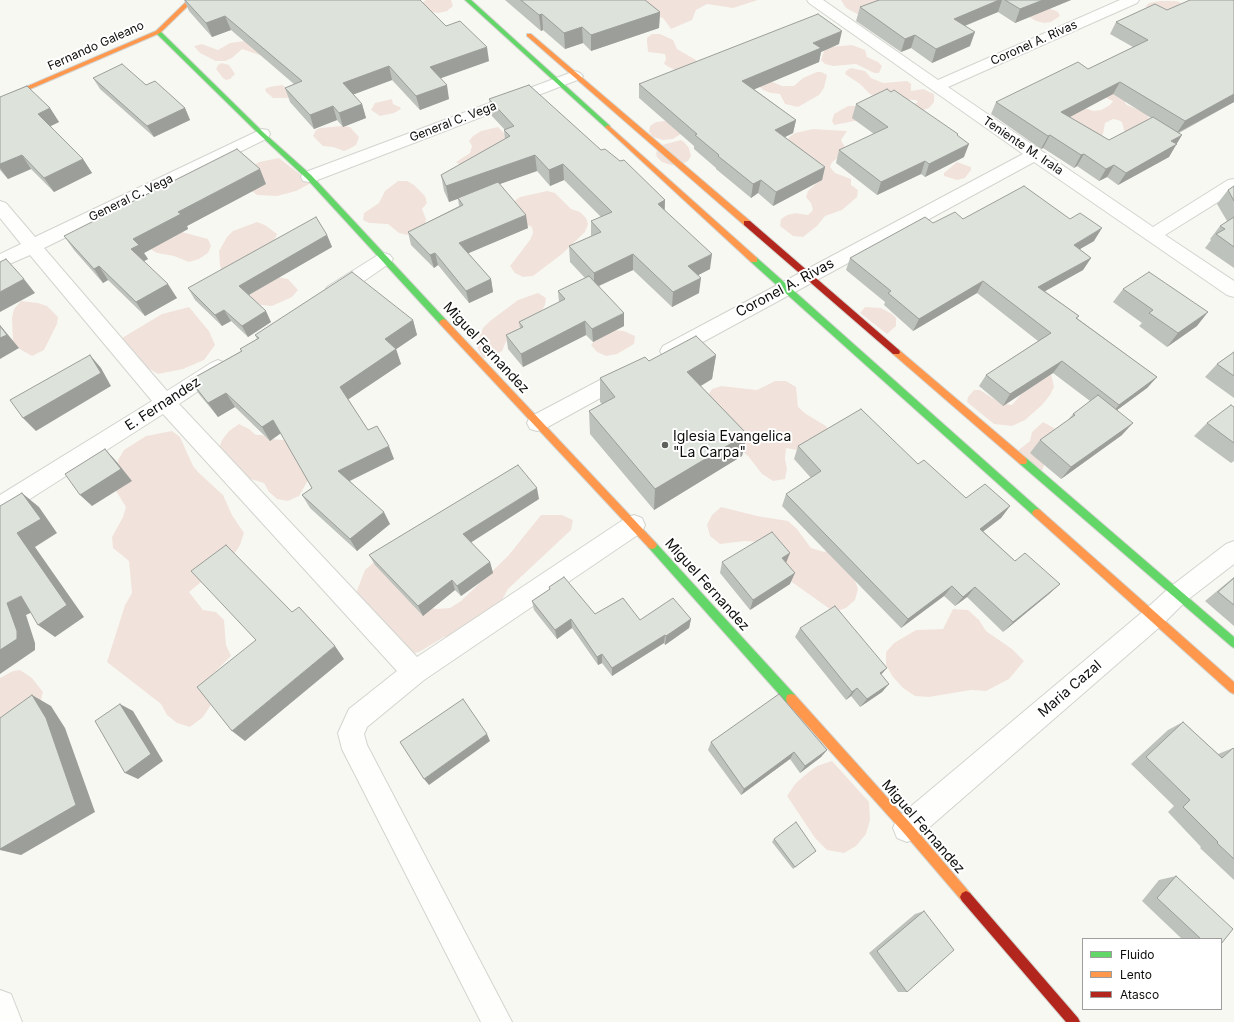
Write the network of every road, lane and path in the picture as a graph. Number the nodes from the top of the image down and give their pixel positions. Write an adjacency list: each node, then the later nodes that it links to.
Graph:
1 (191, 0): 6 (street, Fernando Galeano)
2 (468, 0): 8 (street)
3 (814, 0): 9 (street, Teniente M. Irala)
4 (1132, 0): 9 (street, Coronel A. Rivas)
5 (523, 30): 7 (street)
6 (158, 32): 10 (street, Fernando Galeano); 11 (street, Miguel Fernandez)
7 (575, 76): 8 (street, General C. Vega); 20 (street)
8 (558, 82): 13 (street, General C. Vega); 21 (street)
9 (936, 86): 12 (street, Teniente M. Irala)
10 (0, 100)
11 (262, 134): 13 (street, Miguel Fernandez); 17 (street, General C. Vega)
12 (1035, 155): 16 (street, Teniente M. Irala); 20 (street, Coronel A. Rivas)
13 (309, 177): 18 (street, Miguel Fernandez)
14 (1234, 184): 16 (street)
15 (0, 207): 17 (street)
16 (1154, 234): 22 (street, Teniente M. Irala)
17 (33, 246): 19 (street, General C. Vega); 25 (street)
18 (384, 259): 23 (street); 26 (street, Miguel Fernandez)
19 (0, 262)
20 (808, 275): 21 (street, Coronel A. Rivas); 30 (street)
21 (785, 288): 26 (street, Coronel A. Rivas); 31 (street)
22 (1234, 290)
23 (318, 303)
24 (232, 360): 25 (street, E. Fernandez)
25 (165, 404): 27 (street, E. Fernandez); 33 (street)
26 (537, 423): 28 (street, Miguel Fernandez)
27 (0, 506)
28 (634, 525): 33 (street); 35 (street, Miguel Fernandez)
29 (1234, 550): 30 (street, Maria Cazal)
30 (1178, 594): 31 (street, Maria Cazal); 32 (street)
31 (1154, 617): 34 (street); 35 (street, Maria Cazal)
32 (1234, 643)
33 (415, 672): 38 (street)
34 (1234, 689)
35 (907, 828): 39 (street, Miguel Fernandez)
36 (0, 1005): 37 (street)
37 (7, 1022)
38 (497, 1022)
39 (1074, 1022)

